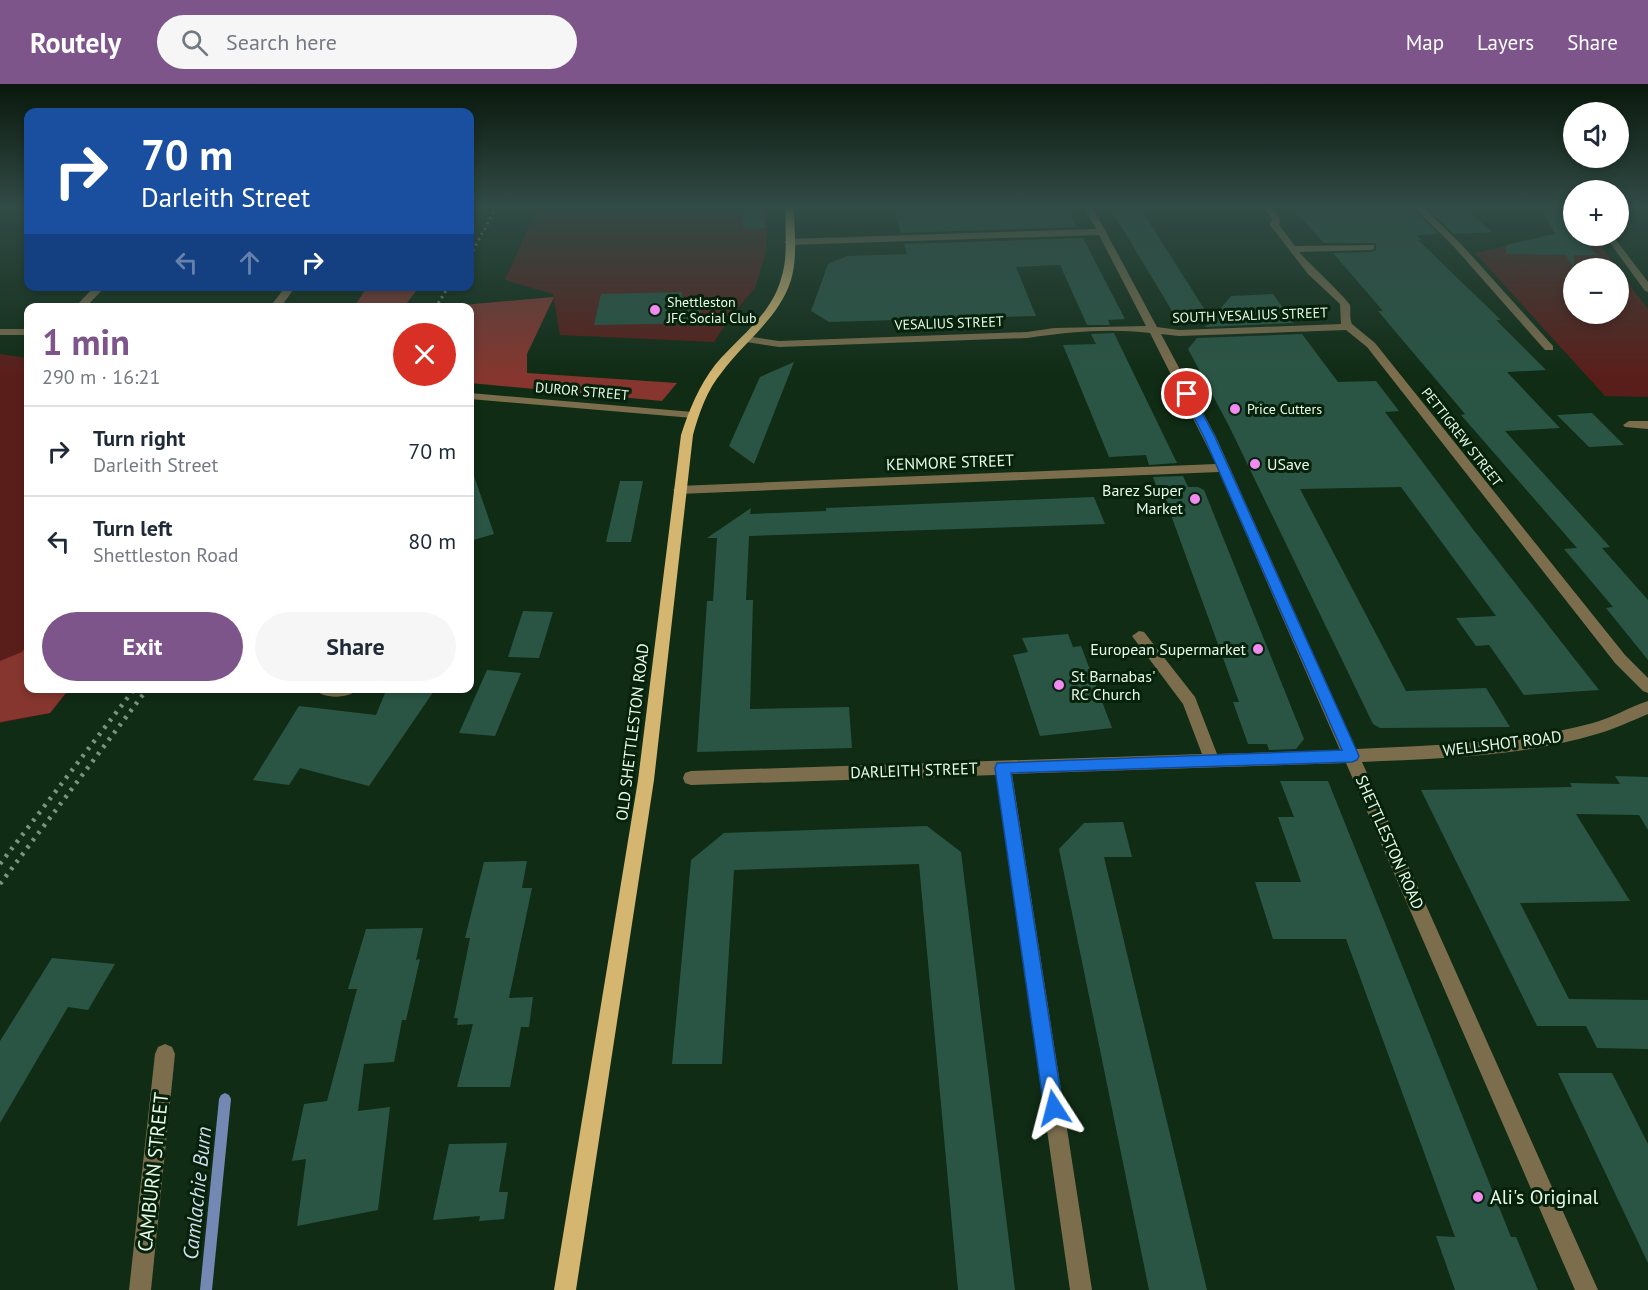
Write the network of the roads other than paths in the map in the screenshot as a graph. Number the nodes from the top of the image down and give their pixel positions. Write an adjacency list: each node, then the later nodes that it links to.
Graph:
1 (788, 262): 15 (main road, OLD SHETTLESTON ROAD)
2 (1118, 262): 12 (street, SHETTLESTON ROAD)
3 (1305, 262): 11 (street)
4 (1473, 262): 16 (street)
5 (1628, 262): 6 (street)
6 (1648, 290)
7 (96, 291): 9 (street)
8 (287, 291): 10 (street)
9 (84, 303)
10 (278, 303)
11 (1347, 327): 12 (street, SOUTH VESALIUS STREET); 24 (street, PETTIGREW STREET)
12 (1154, 331): 15 (street, VESALIUS STREET); 21 (street, SHETTLESTON ROAD)
13 (0, 332): 14 (street)
14 (24, 332)
15 (746, 339): 18 (main road, OLD SHETTLESTON ROAD)
16 (1549, 348)
17 (474, 396): 18 (street, DUROR STREET)
18 (693, 415): 22 (main road, OLD SHETTLESTON ROAD)
19 (1629, 425): 20 (street)
20 (1648, 425)
21 (1223, 468): 22 (street, KENMORE STREET); 26 (street, SHETTLESTON ROAD)
22 (679, 489): 32 (main road, OLD SHETTLESTON ROAD)
23 (1139, 636): 27 (street)
24 (1648, 687)
25 (1648, 707): 26 (street, WELLSHOT ROAD)
26 (1352, 756): 27 (street, DARLEITH STREET); 34 (street, SHETTLESTON ROAD)
27 (1212, 761): 28 (street, DARLEITH STREET)
28 (1002, 768): 29 (street, DARLEITH STREET); 33 (street)
29 (691, 778)
30 (165, 1054): 31 (street, CAMBURN STREET)
31 (140, 1290)
32 (565, 1290)
33 (1081, 1290)
34 (1587, 1290)

